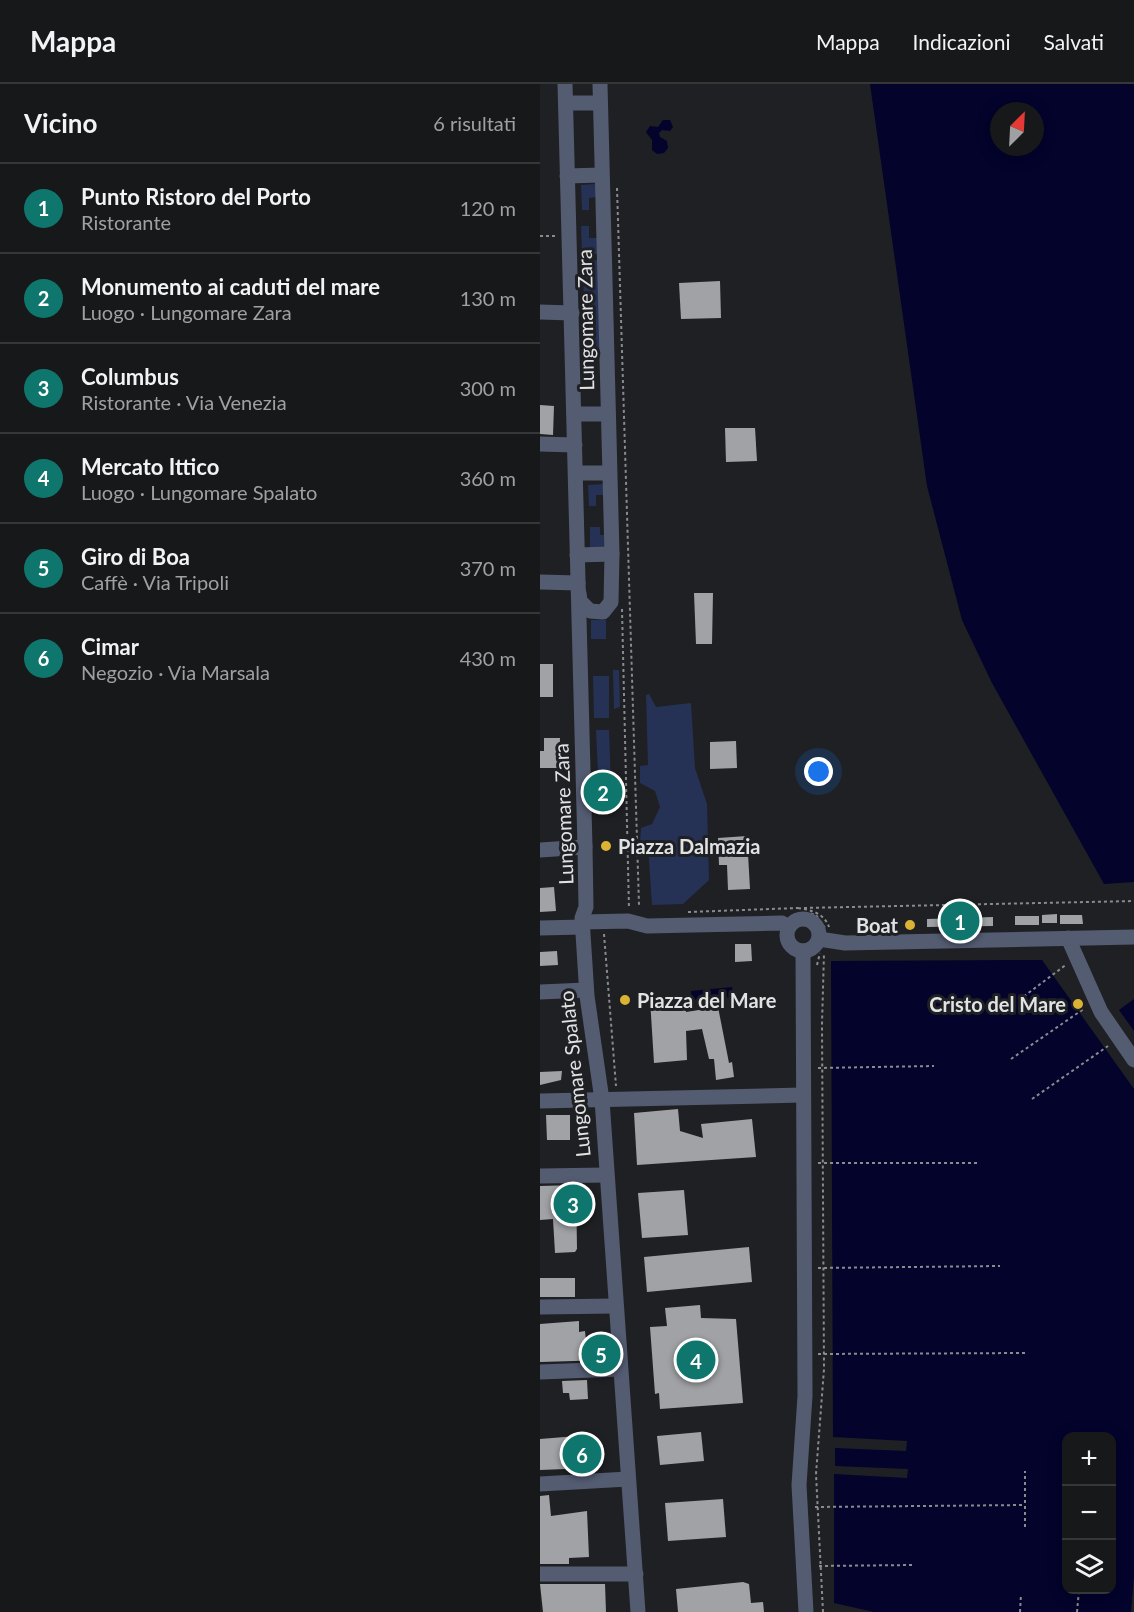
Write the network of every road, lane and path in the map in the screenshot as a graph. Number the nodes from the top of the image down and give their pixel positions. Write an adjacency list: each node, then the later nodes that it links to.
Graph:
1 (565, 84): 3 (street, Lungomare Zara)
2 (600, 84): 4 (street, Lungomare Zara)
3 (566, 103): 4 (street); 6 (street, Lungomare Zara)
4 (600, 103): 5 (street, Lungomare Zara)
5 (601, 175): 6 (street); 11 (street, Lungomare Zara)
6 (567, 176): 9 (street, Lungomare Zara)
7 (616, 183): 26 (path)
8 (540, 312): 9 (street)
9 (572, 313): 10 (street, Lungomare Zara)
10 (574, 414): 11 (street); 13 (street, Lungomare Zara)
11 (608, 414): 15 (street, Lungomare Zara)
12 (540, 444): 13 (street)
13 (575, 445): 14 (street, Lungomare Zara)
14 (576, 473): 15 (street); 17 (street, Lungomare Zara)
15 (609, 473): 16 (street, Lungomare Zara)
16 (612, 554): 17 (street); 20 (street, Lungomare Zara)
17 (578, 555): 19 (street, Lungomare Zara)
18 (540, 582): 19 (street)
19 (578, 586): 20 (street, Lungomare Zara); 21 (street, Lungomare Zara)
20 (590, 611): 21 (street, Lungomare Zara)
21 (579, 633): 22 (street, Lungomare Zara)
22 (583, 801): 23 (street, Lungomare Zara); 28 (path)
23 (585, 847): 24 (street); 30 (street, Lungomare Zara)
24 (540, 849)
25 (1134, 901): 29 (path)
26 (639, 905)
27 (686, 914): 29 (path)
28 (627, 916): 29 (street); 30 (street)
29 (799, 917): 35 (street); 35 (path); 36 (street)
30 (582, 925): 31 (street); 38 (street, Lungomare Spalato)
31 (540, 928)
32 (605, 931): 50 (path)
33 (1134, 937): 34 (street)
34 (1068, 938): 35 (street); 37 (street)
35 (824, 940): 36 (street); 47 (path)
36 (803, 951): 48 (street)
37 (1076, 957): 40 (path); 44 (street)
38 (586, 990): 39 (street); 50 (street, Lungomare Spalato)
39 (540, 992)
40 (1019, 1000)
41 (1079, 1012): 43 (path)
42 (1105, 1048): 49 (path)
43 (1011, 1059)
44 (1134, 1060)
45 (934, 1066): 47 (path)
46 (818, 1068): 47 (path)
47 (822, 1068): 53 (path)
48 (803, 1095): 50 (street); 82 (street)
49 (1032, 1099)
50 (609, 1100): 51 (street); 55 (street, Lungomare Spalato)
51 (540, 1101)
52 (818, 1163): 53 (path)
53 (823, 1163): 54 (path); 59 (path)
54 (980, 1163)
55 (606, 1175): 56 (street); 60 (street, Lungomare Spalato)
56 (540, 1176)
57 (1000, 1266): 59 (path)
58 (818, 1268): 59 (path)
59 (824, 1268): 64 (path)
60 (616, 1306): 61 (street); 65 (street, Lungomare Spalato)
61 (540, 1307)
62 (819, 1353): 64 (path)
63 (1025, 1353): 64 (path)
64 (824, 1354): 72 (path)
65 (620, 1369): 66 (street); 68 (street, Lungomare Spalato)
66 (540, 1372)
67 (1025, 1471): 70 (path)
68 (628, 1479): 69 (street); 78 (street, Lungomare Spalato)
69 (540, 1484)
70 (1025, 1505): 72 (path); 73 (path)
71 (811, 1507): 72 (path)
72 (816, 1507): 76 (path)
73 (1025, 1527)
74 (912, 1565): 76 (path)
75 (815, 1566): 76 (path)
76 (820, 1566): 83 (path)
77 (540, 1574): 78 (street)
78 (636, 1574): 81 (street, Lungomare Spalato)
79 (1021, 1594): 84 (path)
80 (1079, 1594): 85 (path)
81 (638, 1612)
82 (806, 1612)
83 (823, 1612)
84 (1020, 1612)
85 (1077, 1612)

